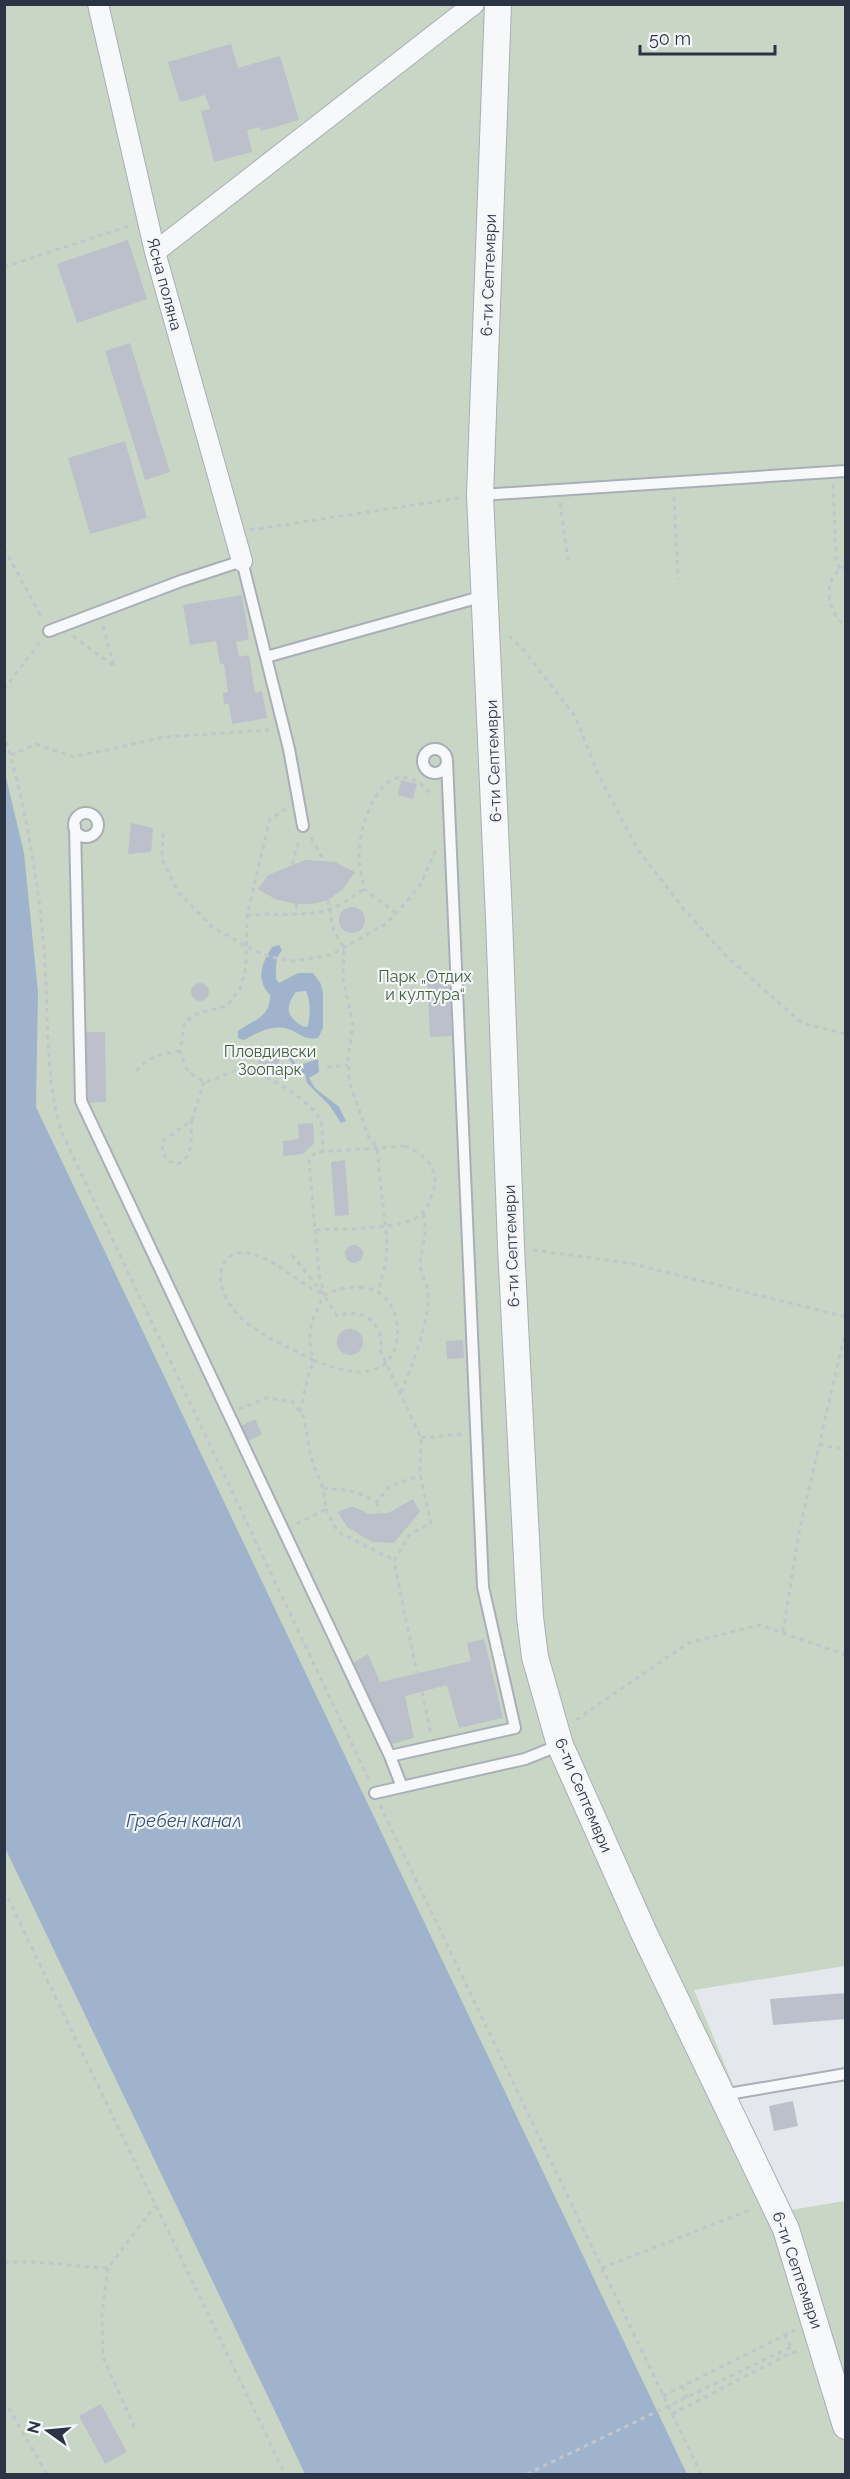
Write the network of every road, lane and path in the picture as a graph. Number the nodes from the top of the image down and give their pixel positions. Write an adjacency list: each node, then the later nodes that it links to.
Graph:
1 (98, 4): 4 (street, Ясна поляна)
2 (474, 4): 5 (street)
3 (498, 4): 11 (street, 6-ти Септември)
4 (148, 219): 5 (street, Ясна поляна); 6 (path)
5 (155, 252): 12 (street, Ясна поляна)
6 (4, 267)
7 (846, 471): 8 (lane)
8 (832, 472): 9 (lane); 17 (path)
9 (674, 481): 10 (lane); 18 (path)
10 (558, 489): 11 (lane); 14 (path)
11 (480, 495): 12 (path); 19 (street, 6-ти Септември)
12 (233, 532): 15 (street, Ясна поляна)
13 (5, 549): 23 (path)
14 (568, 560)
15 (242, 561): 20 (lane); 24 (lane)
16 (846, 566): 17 (path)
17 (840, 569): 22 (path)
18 (678, 579)
19 (485, 605): 24 (lane); 46 (path); 58 (street, 6-ти Септември)
20 (100, 612): 21 (lane); 21 (path)
21 (61, 627): 23 (lane)
22 (846, 627)
23 (49, 632): 25 (path)
24 (266, 657): 26 (lane)
25 (4, 689)
26 (284, 728): 27 (path); 29 (lane)
27 (11, 755)
28 (447, 761): 69 (lane)
29 (298, 803): 32 (lane); 43 (path)
30 (436, 806): 37 (path)
31 (75, 826): 68 (lane)
32 (303, 826): 35 (path); 36 (path)
33 (163, 833): 45 (path)
34 (437, 838): 41 (path)
35 (324, 860)
36 (292, 864)
37 (364, 889): 40 (path); 41 (path)
38 (328, 900): 40 (path)
39 (296, 904): 42 (path)
40 (330, 909): 42 (path); 44 (path)
41 (396, 913): 44 (path)
42 (297, 914): 43 (path)
43 (247, 915): 45 (path)
44 (344, 947): 45 (path); 48 (path)
45 (247, 948): 47 (path)
46 (846, 1034)
47 (180, 1051): 50 (path); 51 (path)
48 (348, 1065): 49 (path); 53 (path)
49 (327, 1066)
50 (136, 1071)
51 (204, 1083): 52 (path); 54 (path)
52 (192, 1120): 52 (path)
53 (377, 1147): 54 (path); 55 (path); 56 (path)
54 (323, 1151): 57 (path)
55 (423, 1213): 56 (path); 66 (path)
56 (384, 1225): 57 (path); 60 (path)
57 (315, 1230): 61 (path)
58 (511, 1247): 62 (path); 84 (street, 6-ти Септември)
59 (292, 1255): 61 (path)
60 (378, 1292): 61 (path); 65 (path)
61 (324, 1294): 64 (path); 64 (path); 65 (path)
62 (846, 1317)
63 (846, 1329): 71 (path)
64 (314, 1361): 65 (path); 67 (path)
65 (387, 1362): 66 (path)
66 (400, 1392): 70 (path)
67 (300, 1412): 68 (path); 74 (path)
68 (229, 1413): 78 (lane)
69 (476, 1433): 70 (path); 85 (lane)
70 (421, 1438): 73 (path)
71 (819, 1444): 72 (path); 80 (path)
72 (846, 1450)
73 (420, 1475): 75 (path); 79 (path)
74 (323, 1489): 75 (path); 76 (path)
75 (377, 1502): 77 (path)
76 (326, 1509): 78 (path); 79 (path)
77 (379, 1514)
78 (284, 1530): 86 (lane)
79 (394, 1561): 82 (path)
80 (783, 1632): 81 (path); 84 (path)
81 (846, 1655)
82 (417, 1673)
83 (422, 1692): 85 (path)
84 (559, 1739): 87 (lane); 91 (street, 6-ти Септември)
85 (434, 1746): 86 (lane)
86 (390, 1756): 87 (lane)
87 (402, 1787): 88 (lane)
88 (375, 1794)
89 (4, 1890): 93 (path)
90 (846, 2074): 91 (lane)
91 (722, 2095): 92 (street, 6-ти Септември)
92 (774, 2200): 96 (path); 97 (street, 6-ти Септември)
93 (155, 2206): 95 (path); 106 (path)
94 (4, 2263): 95 (path)
95 (108, 2268): 104 (path)
96 (602, 2268)
97 (822, 2343): 102 (path); 103 (street, 6-ти Септември)
98 (682, 2386): 99 (path); 100 (path); 100 (path, bridge)
99 (663, 2396)
100 (687, 2397): 107 (path, bridge)
101 (4, 2400): 105 (path)
102 (672, 2414)
103 (846, 2426)
104 (136, 2431)
105 (47, 2475)
106 (285, 2475)
107 (527, 2475)

